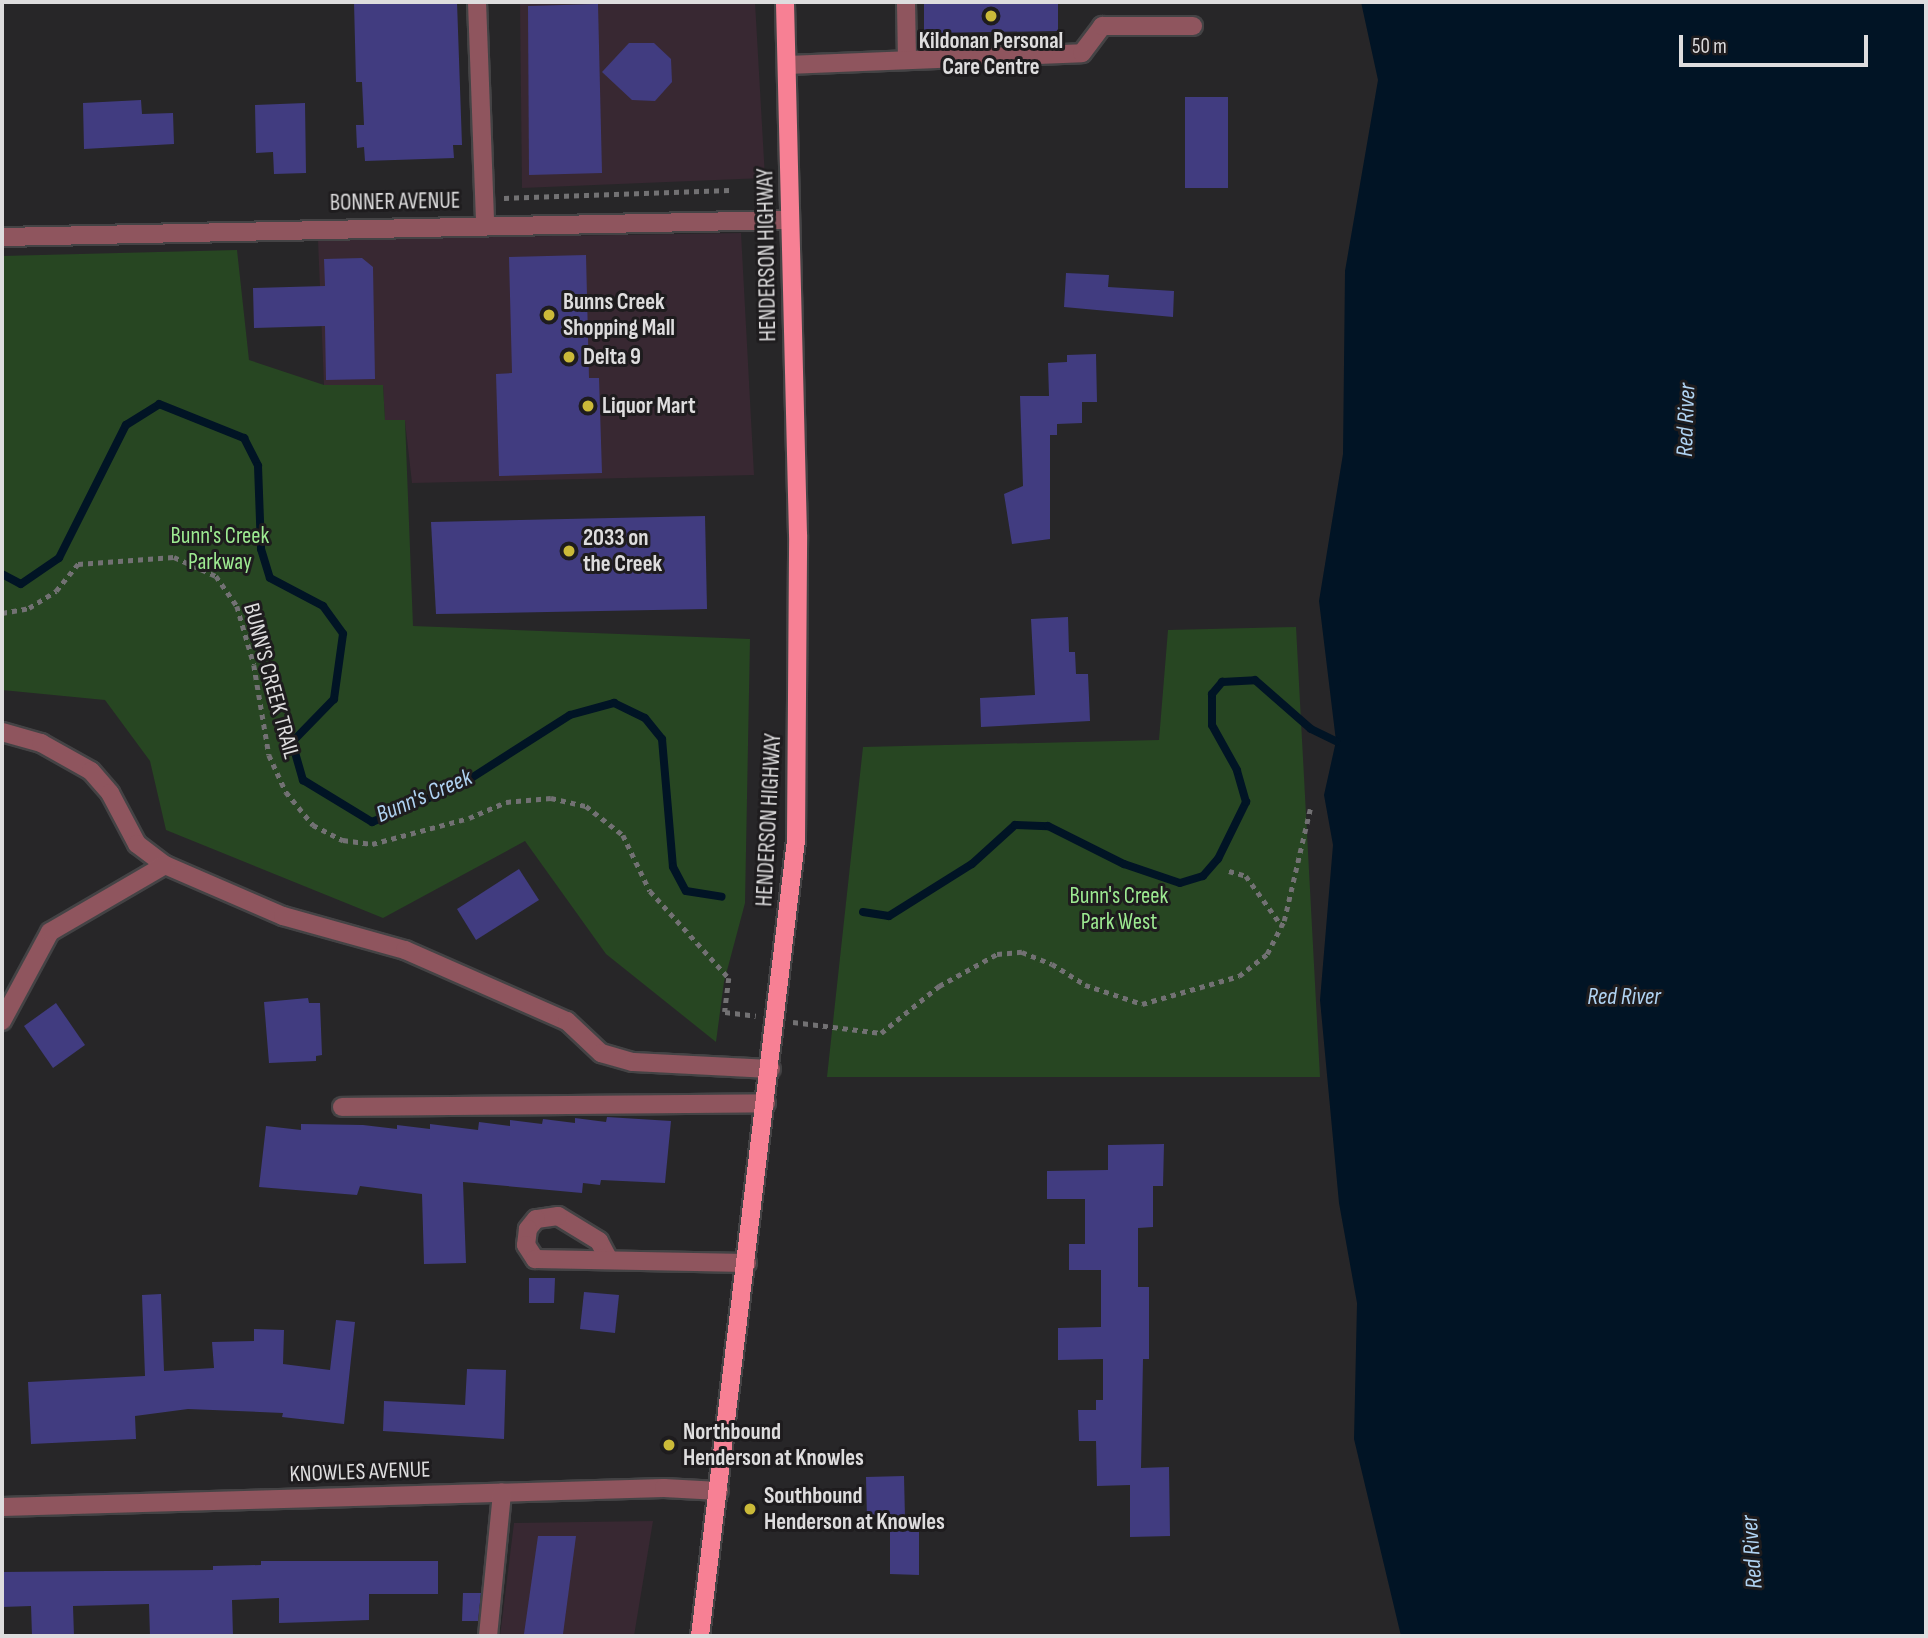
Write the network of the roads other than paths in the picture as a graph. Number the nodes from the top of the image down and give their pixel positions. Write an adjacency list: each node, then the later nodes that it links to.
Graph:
1 (477, 2): 8 (street)
2 (786, 2): 6 (main road, HENDERSON HIGHWAY)
3 (905, 2): 5 (street)
4 (1193, 26): 5 (street)
5 (907, 60): 6 (street)
6 (787, 65): 7 (main road, HENDERSON HIGHWAY)
7 (790, 220): 8 (street, BONNER AVENUE); 13 (main road, HENDERSON HIGHWAY)
8 (485, 224): 9 (street, BONNER AVENUE)
9 (2, 237)
10 (2, 732): 11 (street)
11 (165, 864): 12 (street); 13 (street)
12 (2, 1021)
13 (771, 1069): 14 (main road, HENDERSON HIGHWAY)
14 (766, 1103): 15 (street); 17 (main road, HENDERSON HIGHWAY)
15 (342, 1107)
16 (608, 1258): 17 (street)
17 (747, 1263): 18 (main road, HENDERSON HIGHWAY)
18 (719, 1491): 19 (street, KNOWLES AVENUE); 22 (main road, HENDERSON HIGHWAY)
19 (502, 1493): 20 (street, KNOWLES AVENUE); 21 (street)
20 (2, 1507)
21 (488, 1636)
22 (700, 1636)

